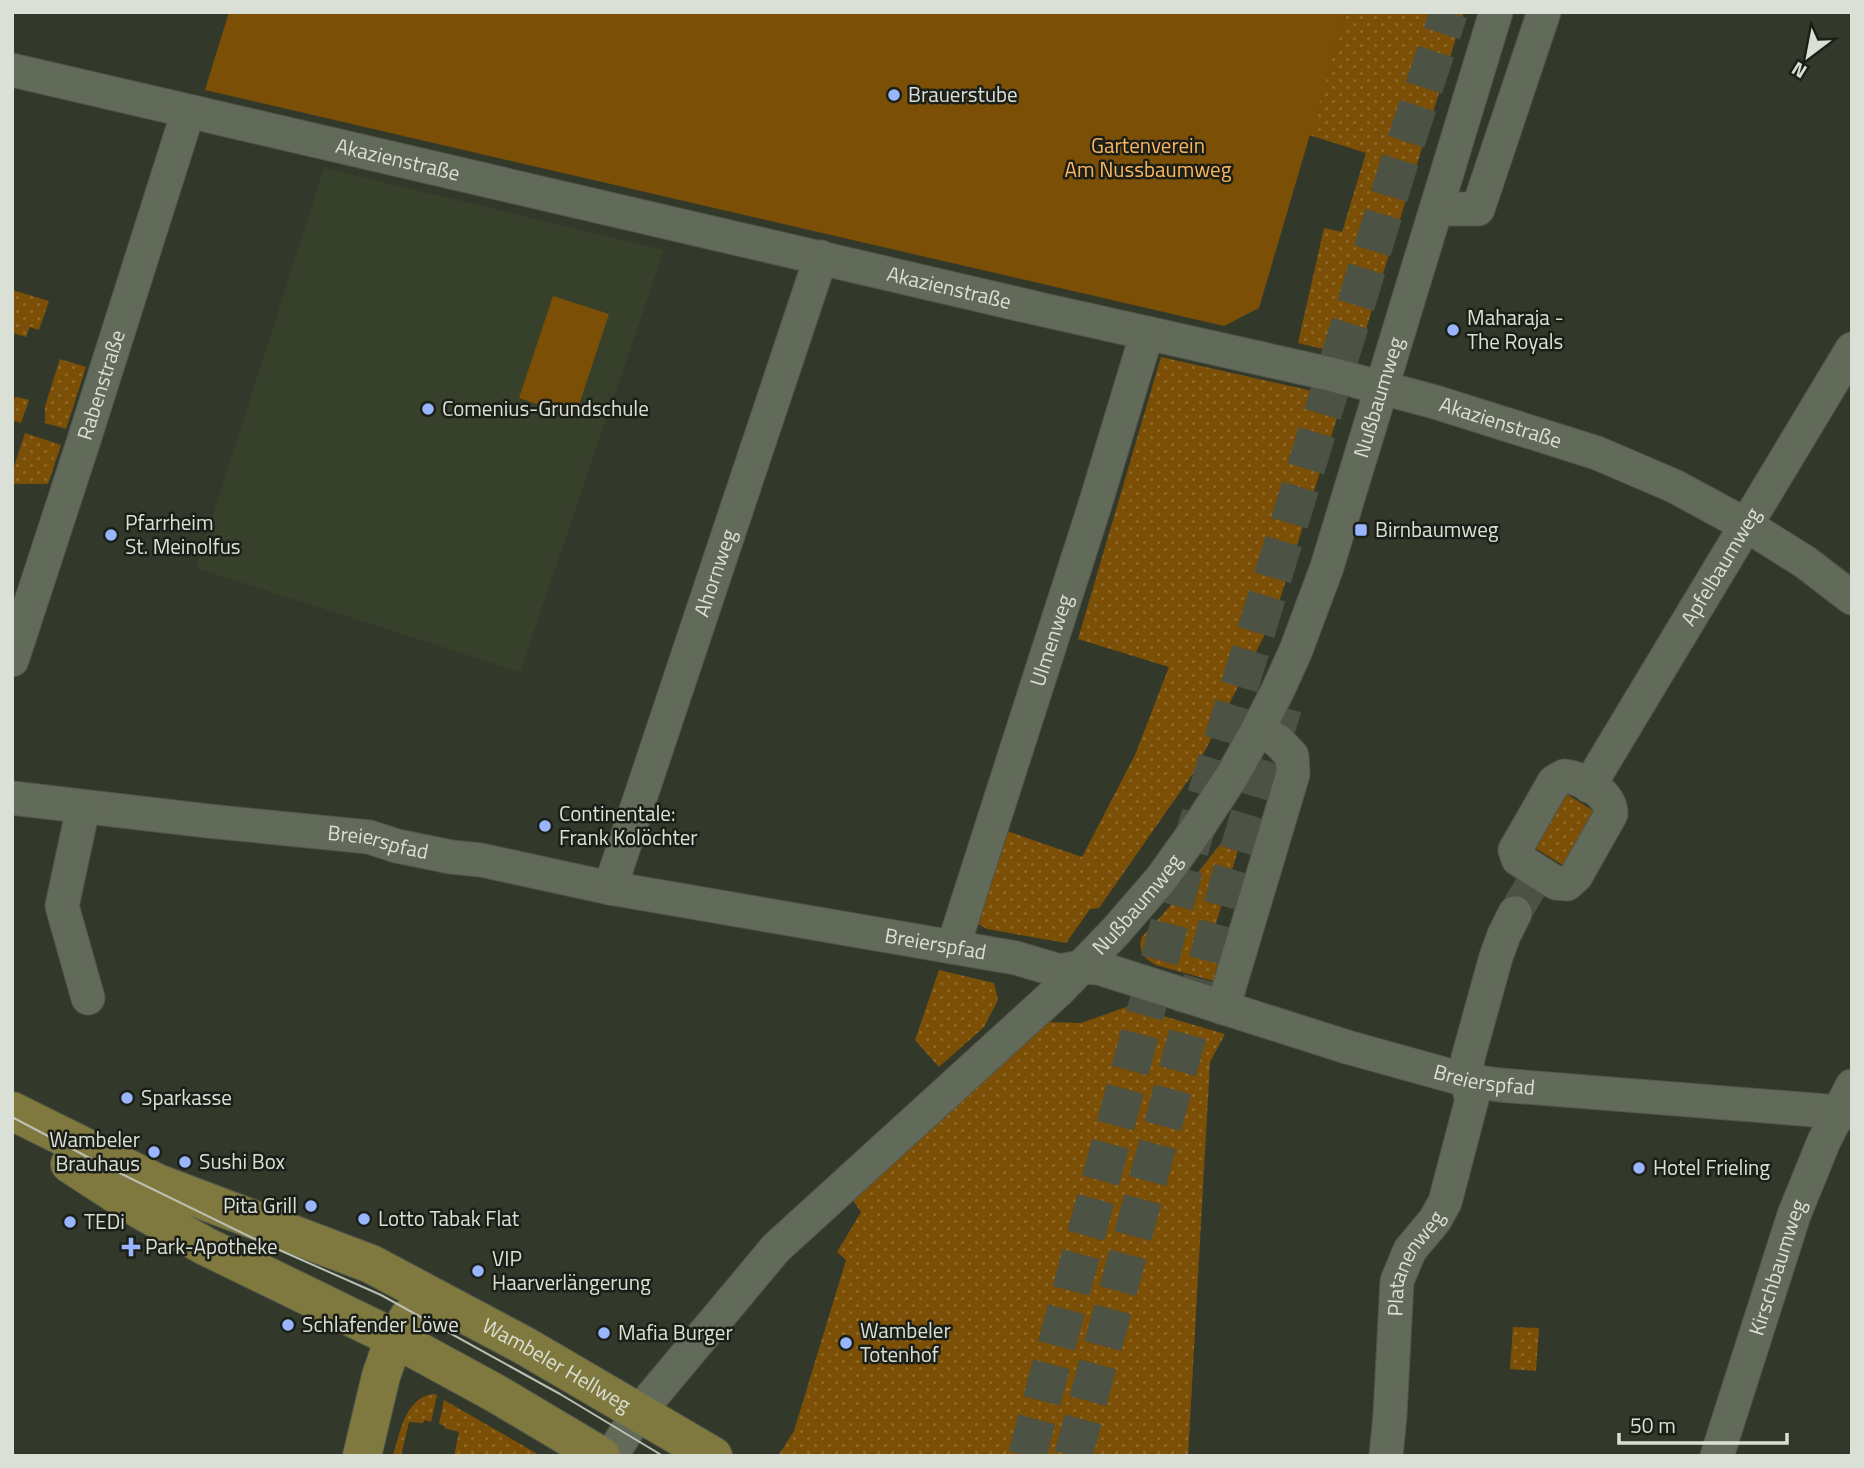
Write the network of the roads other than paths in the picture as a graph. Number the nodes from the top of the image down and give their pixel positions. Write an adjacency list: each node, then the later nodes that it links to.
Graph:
1 (1496, 12): 5 (street, Nußbaumweg)
2 (1544, 12): 5 (street)
3 (12, 70): 4 (street, Akazienstraße)
4 (188, 112): 6 (street, Akazienstraße); 12 (street, Rabenstraße)
5 (1436, 209): 9 (street, Nußbaumweg)
6 (821, 257): 7 (street, Akazienstraße); 17 (street, Ahornweg)
7 (1147, 333): 9 (street, Akazienstraße); 19 (street, Ulmenweg)
8 (1852, 349): 10 (street, Apfelbaumweg)
9 (1381, 389): 10 (street, Akazienstraße); 13 (street, Nußbaumweg)
10 (1746, 525): 11 (street, Akazienstraße); 14 (street, Apfelbaumweg)
11 (1852, 598)
12 (12, 660)
13 (1258, 729): 20 (street, Nußbaumweg); 22 (street)
14 (1589, 786): 18 (street); 18 (street)
15 (12, 798): 16 (street, Breierspfad)
16 (83, 808): 17 (street, Breierspfad); 21 (street)
17 (610, 888): 19 (street, Breierspfad)
18 (1529, 891): 23 (street)
19 (953, 947): 20 (street, Breierspfad)
20 (1081, 967): 22 (street, Breierspfad); 29 (street, Nußbaumweg)
21 (88, 998)
22 (1223, 1008): 23 (street, Breierspfad)
23 (1466, 1080): 24 (street, Breierspfad); 34 (street, Platanenweg)
24 (1847, 1103): 35 (street, Kirschbaumweg)
25 (12, 1111): 27 (main road, Wambeler Hellweg)
26 (12, 1134): 28 (main road)
27 (423, 1291): 28 (main road); 29 (main road, Wambeler Hellweg)
28 (397, 1339): 30 (main road); 31 (main road)
29 (639, 1412): 32 (street, Nußbaumweg); 33 (main road, Wambeler Hellweg)
30 (362, 1456)
31 (601, 1456)
32 (611, 1456)
33 (713, 1456)
34 (1386, 1456)
35 (1717, 1456)

